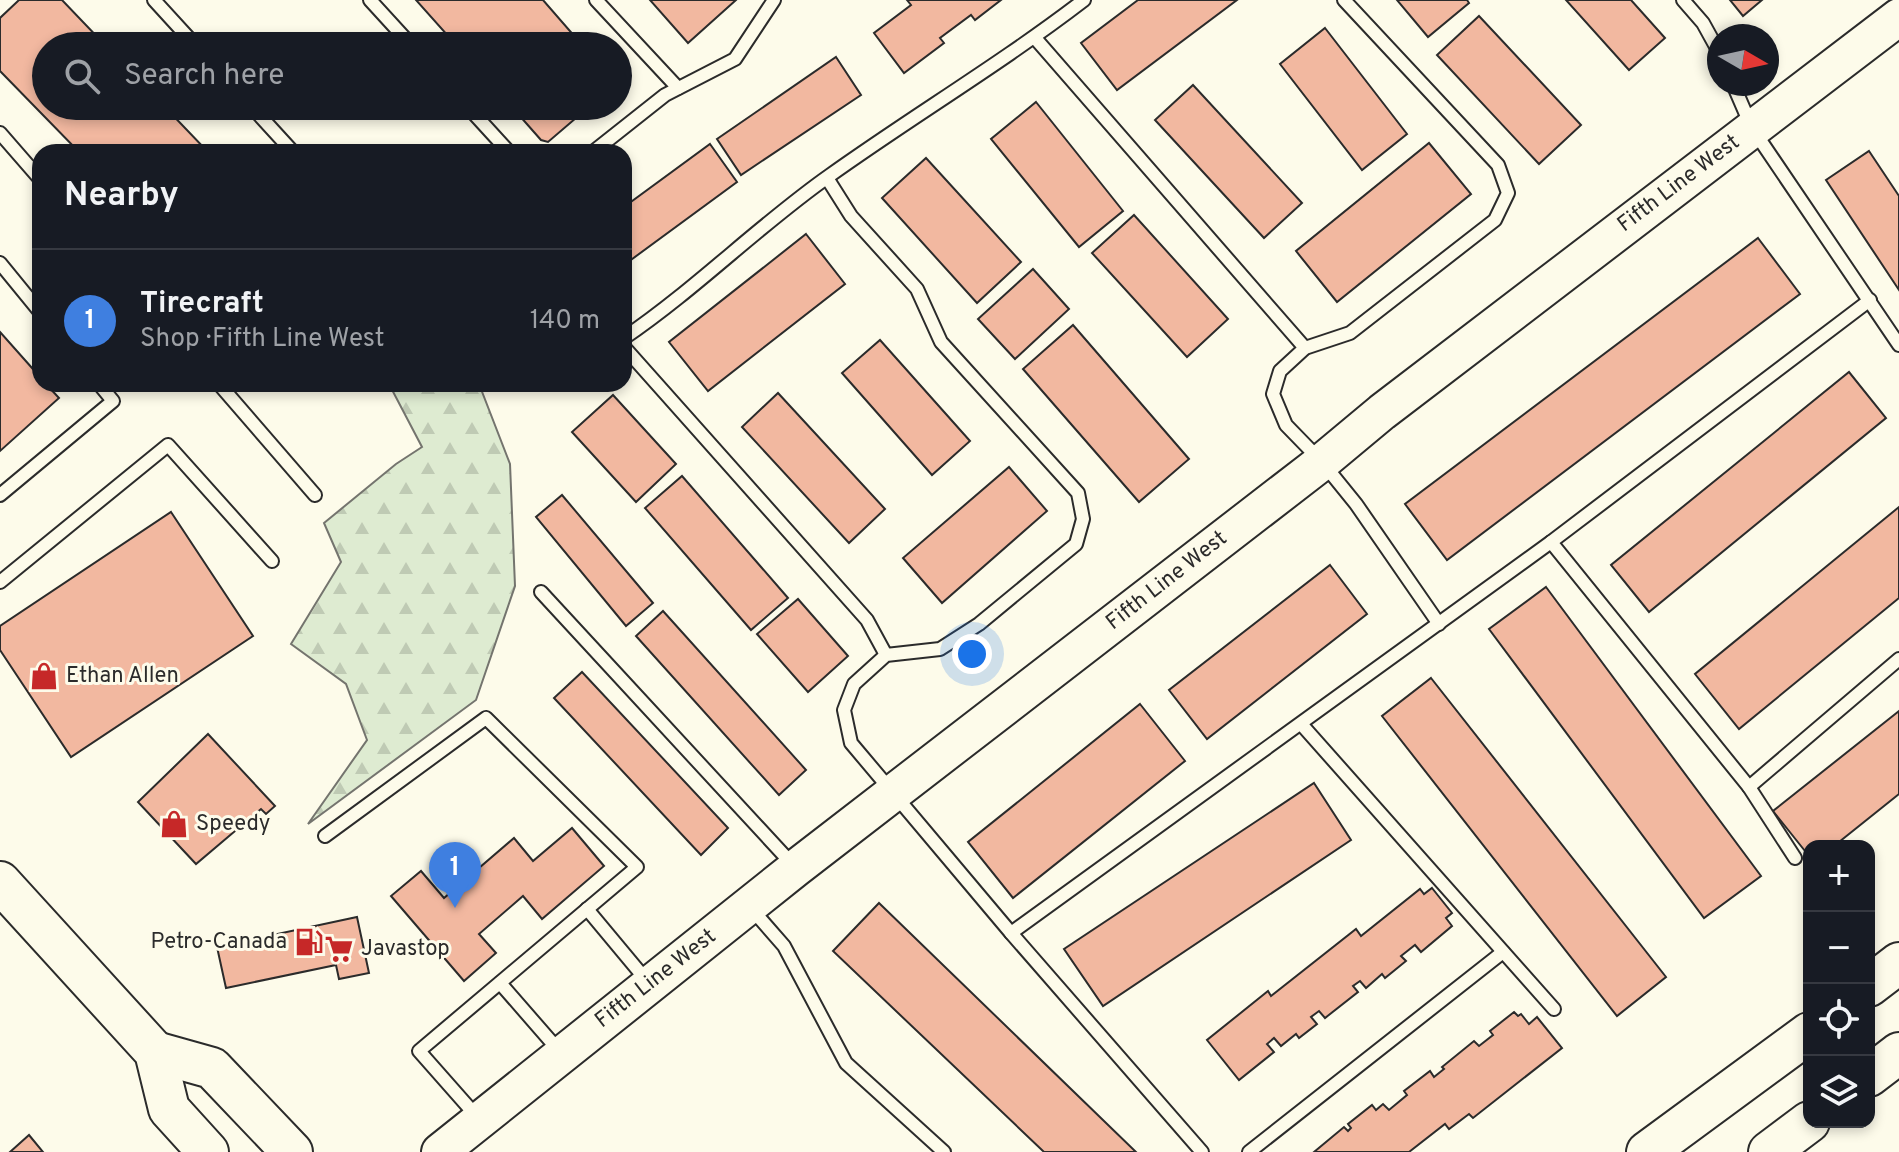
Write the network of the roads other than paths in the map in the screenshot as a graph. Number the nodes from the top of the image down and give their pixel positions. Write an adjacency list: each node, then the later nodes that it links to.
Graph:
1 (154, 0): 10 (lane)
2 (370, 0): 11 (lane)
3 (596, 0): 12 (lane)
4 (774, 0): 15 (lane)
5 (1084, 0): 13 (lane)
6 (1344, 0): 31 (lane)
7 (1683, 0): 9 (lane)
8 (1899, 17): 19 (street, Fifth Line West)
9 (1707, 30)
10 (183, 32)
11 (399, 32)
12 (626, 32)
13 (1035, 38): 25 (lane); 31 (lane)
14 (632, 39): 15 (lane)
15 (678, 88): 23 (lane)
16 (1738, 96): 19 (lane)
17 (264, 120): 21 (lane)
18 (480, 120): 22 (lane)
19 (1752, 128): 27 (lane); 35 (street, Fifth Line West)
20 (0, 133): 24 (lane)
21 (286, 144)
22 (502, 144)
23 (603, 144)
24 (32, 170)
25 (827, 178): 29 (lane); 43 (lane)
26 (0, 263): 28 (lane)
27 (1870, 300): 30 (lane); 38 (lane)
28 (32, 302)
29 (632, 332)
30 (1899, 345)
31 (1305, 348): 35 (lane)
32 (632, 356): 43 (lane)
33 (106, 392): 36 (lane)
34 (226, 392): 37 (lane)
35 (1322, 462): 42 (lane); 47 (street, Fifth Line West)
36 (0, 495)
37 (315, 495)
38 (1551, 542): 42 (lane); 46 (lane)
39 (272, 561): 40 (lane)
40 (0, 582)
41 (541, 592): 50 (lane)
42 (1439, 624): 45 (lane)
43 (886, 655): 47 (lane)
44 (1899, 659): 46 (lane)
45 (1302, 725): 54 (lane); 55 (lane)
46 (1749, 787): 49 (lane)
47 (893, 795): 50 (street, Fifth Line West); 54 (lane)
48 (325, 836): 53 (lane)
49 (1795, 858)
50 (796, 868): 52 (street, Fifth Line West)
51 (0, 883): 62 (main road)
52 (749, 905): 58 (street, Fifth Line West); 71 (lane)
53 (587, 909): 57 (lane); 58 (lane)
54 (1011, 933): 72 (lane)
55 (1503, 952): 60 (lane); 73 (lane)
56 (1899, 963): 59 (main road)
57 (500, 983): 64 (lane); 66 (lane)
58 (649, 984): 64 (street, Fifth Line West)
59 (1872, 984)
60 (1554, 1009)
61 (1803, 1037): 74 (main road)
62 (155, 1052): 68 (main road); 69 (main road)
63 (1899, 1053): 65 (main road)
64 (563, 1054): 66 (street, Fifth Line West)
65 (1875, 1071)
66 (480, 1121): 70 (street, Fifth Line West)
67 (1803, 1126): 75 (main road)
68 (208, 1152)
69 (292, 1152)
70 (440, 1152)
71 (944, 1152)
72 (1202, 1152)
73 (1249, 1152)
74 (1647, 1152)
75 (1769, 1152)

